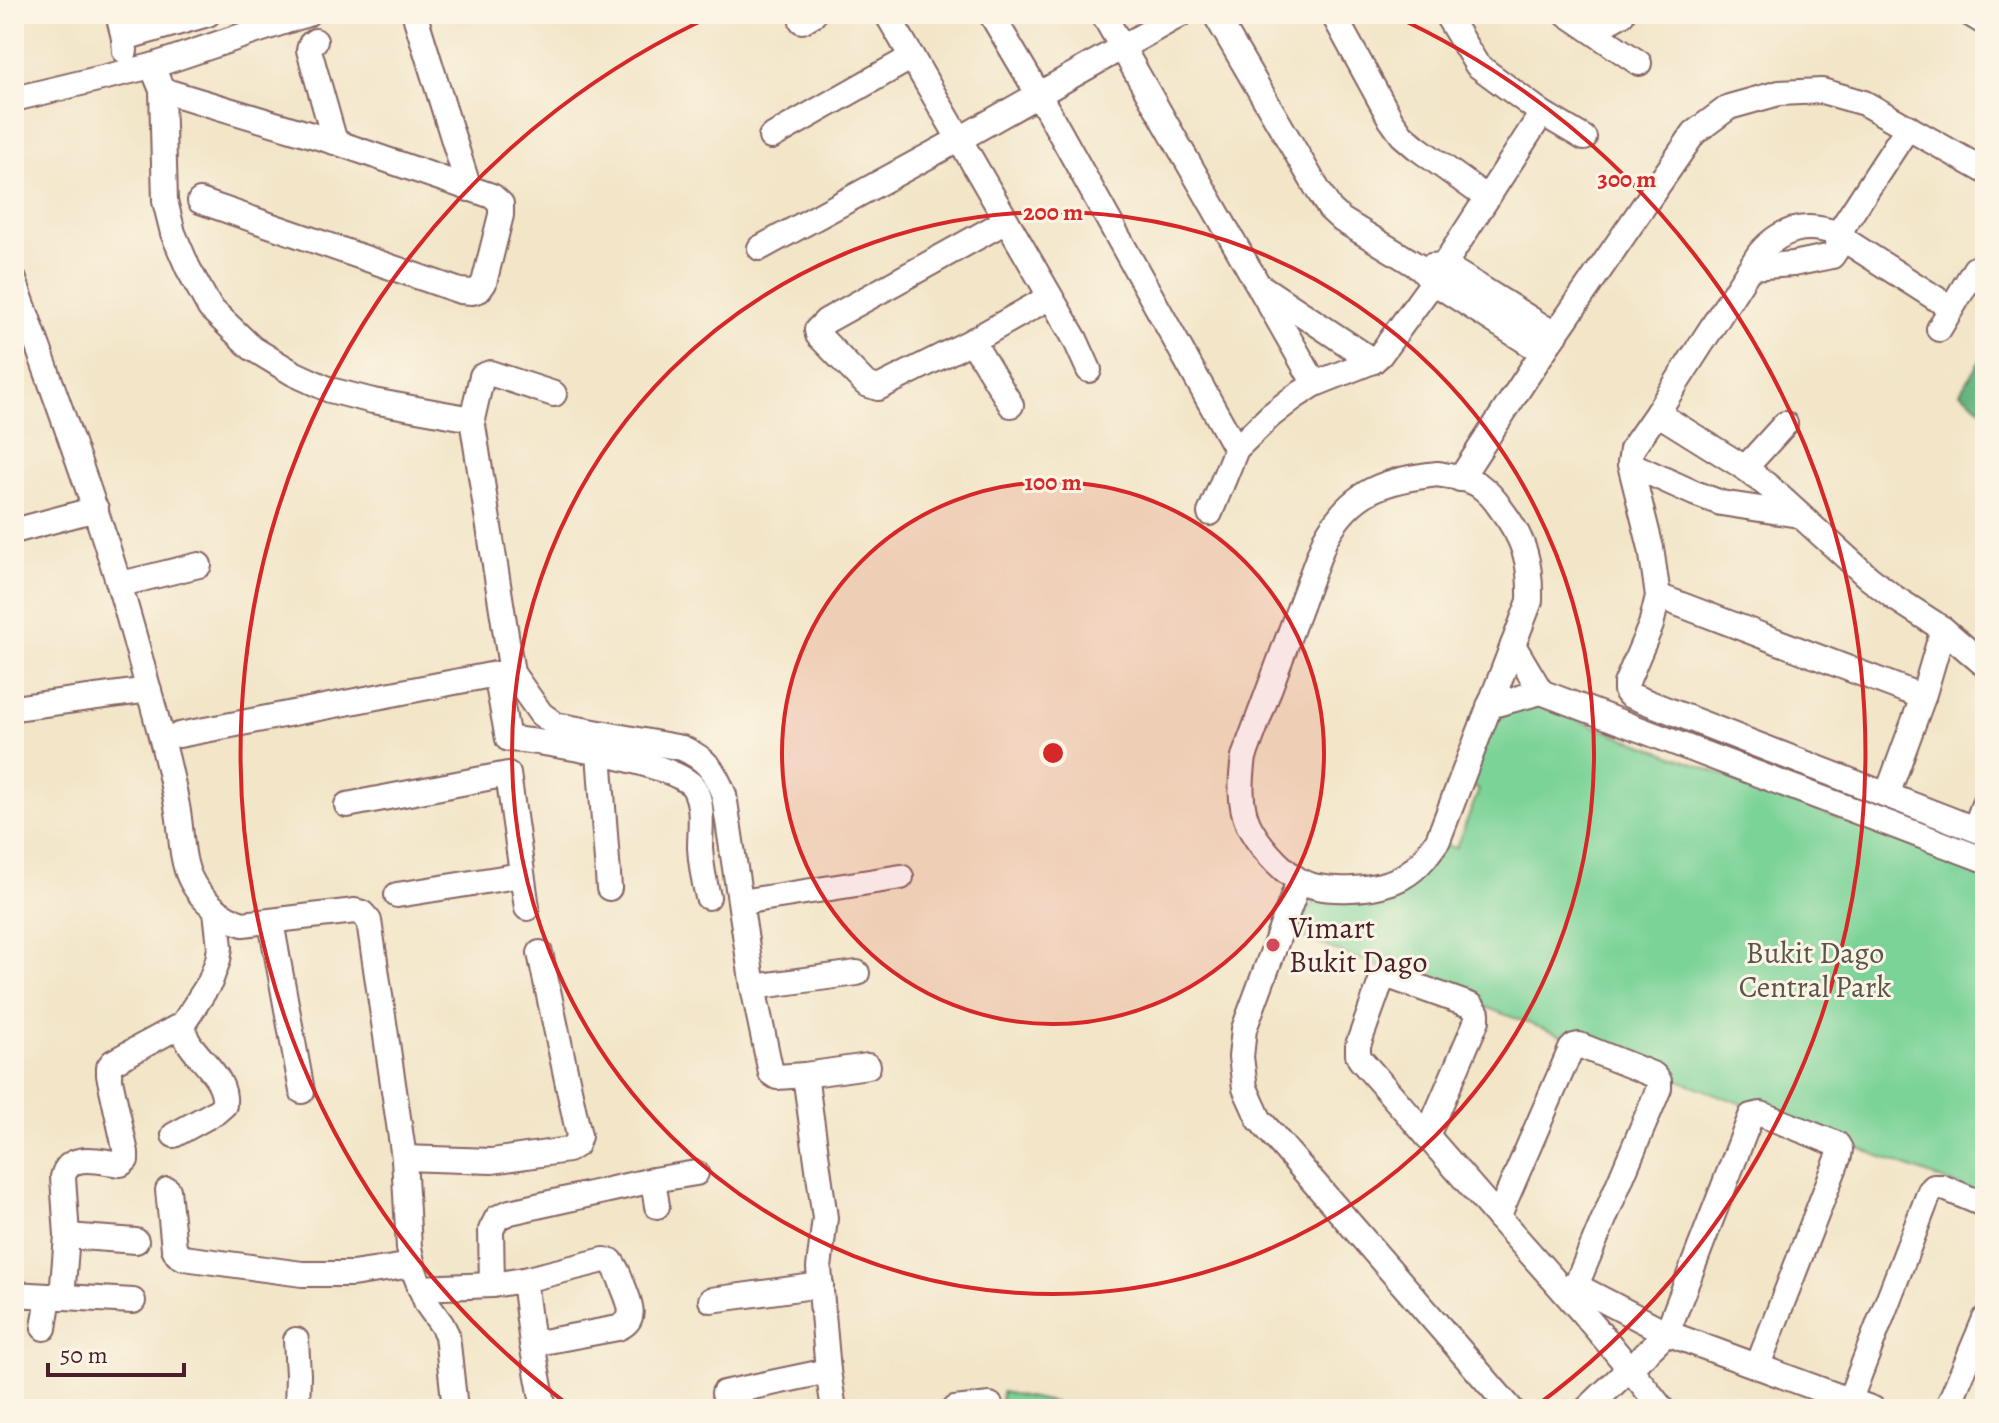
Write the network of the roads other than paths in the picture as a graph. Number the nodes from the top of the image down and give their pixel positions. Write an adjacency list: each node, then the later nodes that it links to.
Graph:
1 (208, 14): 16 (street)
2 (307, 14): 14 (street)
3 (887, 14): 20 (street)
4 (991, 14): 25 (street)
5 (1103, 14): 19 (street)
6 (1181, 14): 19 (street)
7 (1215, 14): 42 (street)
8 (1333, 14): 35 (street)
9 (1446, 14): 27 (street)
10 (1567, 14): 17 (street)
11 (1622, 14): 17 (street)
12 (1970, 14): 15 (street)
13 (416, 19): 34 (street)
14 (259, 22): 22 (street)
15 (1985, 23)
16 (121, 26): 23 (street)
17 (1593, 31): 21 (street)
18 (315, 41): 32 (street)
19 (1123, 48): 25 (street); 44 (street)
20 (912, 57): 29 (street); 31 (street)
21 (1639, 63)
22 (152, 66): 23 (street); 24 (street)
23 (126, 73): 26 (street)
24 (162, 90): 32 (street); 54 (street)
25 (1039, 95): 31 (street); 56 (street)
26 (14, 99)
27 (1542, 113): 30 (street); 35 (street)
28 (1908, 127): 33 (street); 38 (street); 47 (street)
29 (771, 137)
30 (1584, 138)
31 (958, 140): 37 (street); 39 (street)
32 (335, 142): 34 (street)
33 (1985, 171)
34 (469, 189): 36 (street)
35 (1487, 198): 42 (street)
36 (200, 201)
37 (1006, 221): 45 (street); 46 (street)
38 (1839, 236): 40 (street); 40 (street); 41 (street)
39 (760, 248)
40 (1751, 267): 53 (street)
41 (1975, 269)
42 (1432, 271): 47 (street); 48 (street)
43 (14, 280): 60 (street)
44 (1258, 284): 48 (street); 50 (street)
45 (1050, 297): 46 (street); 49 (street)
46 (972, 341): 52 (street)
47 (1549, 344): 59 (street)
48 (1373, 361): 50 (street)
49 (1089, 370)
50 (1315, 384): 56 (street)
51 (554, 394): 54 (street)
52 (1011, 405)
53 (1657, 413): 57 (street); 58 (street)
54 (472, 419): 70 (street)
55 (1785, 424): 58 (street)
56 (1236, 449): 61 (street)
57 (1630, 464): 62 (street); 66 (street)
58 (1745, 468): 62 (street)
59 (1460, 479): 68 (street); 87 (street)
60 (96, 509): 63 (street); 65 (street)
61 (1210, 513)
62 (1799, 515): 67 (street)
63 (14, 531)
64 (199, 565): 65 (street)
65 (121, 584): 71 (street)
66 (1658, 596): 73 (street); 80 (street)
67 (1943, 629): 69 (street); 73 (street)
68 (1513, 645): 72 (street); 74 (street)
69 (1985, 665)
70 (504, 674): 76 (street); 77 (street); 91 (street)
71 (149, 690): 75 (street); 93 (street)
72 (1541, 692): 74 (street); 84 (street)
73 (1923, 697): 80 (street)
74 (1489, 706): 87 (street)
75 (14, 708)
76 (179, 735)
77 (508, 739): 78 (street); 79 (street)
78 (599, 753): 88 (street); 90 (street)
79 (508, 774): 82 (street); 85 (street)
80 (1887, 795): 83 (street)
81 (1985, 801): 83 (street)
82 (347, 805)
83 (1980, 831)
84 (1985, 860)
85 (522, 875): 89 (street); 92 (street)
86 (901, 877): 91 (street)
87 (1299, 881): 138 (street)
88 (609, 888)
89 (397, 895)
90 (708, 897)
91 (741, 902): 97 (street)
92 (527, 908)
93 (216, 911): 94 (street); 98 (street)
94 (271, 922): 101 (street); 104 (street)
95 (540, 953): 104 (street)
96 (857, 973): 97 (street)
97 (753, 987): 100 (street)
98 (183, 1024): 102 (street); 111 (street)
99 (868, 1066): 100 (street)
100 (805, 1075): 116 (street)
101 (302, 1091)
102 (174, 1135)
103 (1427, 1136): 103 (street); 110 (street)
104 (404, 1158): 113 (street)
105 (696, 1173): 106 (street)
106 (653, 1180): 109 (street); 115 (street)
107 (168, 1190): 113 (street)
108 (1985, 1205): 131 (street)
109 (657, 1206)
110 (1498, 1217): 117 (street); 117 (street)
111 (67, 1236): 112 (street); 119 (street)
112 (136, 1241)
113 (417, 1276): 115 (street); 134 (street)
114 (524, 1280): 115 (street); 126 (street); 126 (street)
115 (492, 1285)
116 (821, 1285): 120 (street); 129 (street)
117 (1570, 1286): 124 (street); 128 (street)
118 (14, 1294): 119 (street)
119 (56, 1296): 121 (street); 123 (street)
120 (711, 1300)
121 (133, 1301)
122 (1985, 1319): 142 (street)
123 (44, 1328)
124 (1667, 1333): 127 (street); 127 (street); 128 (street)
125 (296, 1340): 133 (street)
126 (532, 1344): 135 (street)
127 (1758, 1365): 131 (street)
128 (1630, 1368): 139 (street); 140 (street)
129 (828, 1371): 130 (street); 136 (street)
130 (724, 1393)
131 (1850, 1399): 141 (street)
132 (990, 1405): 137 (street)
133 (297, 1409)
134 (455, 1409)
135 (544, 1409)
136 (834, 1409)
137 (955, 1409)
138 (1511, 1409)
139 (1587, 1409)
140 (1662, 1409)
141 (1873, 1409)
142 (1947, 1409)

